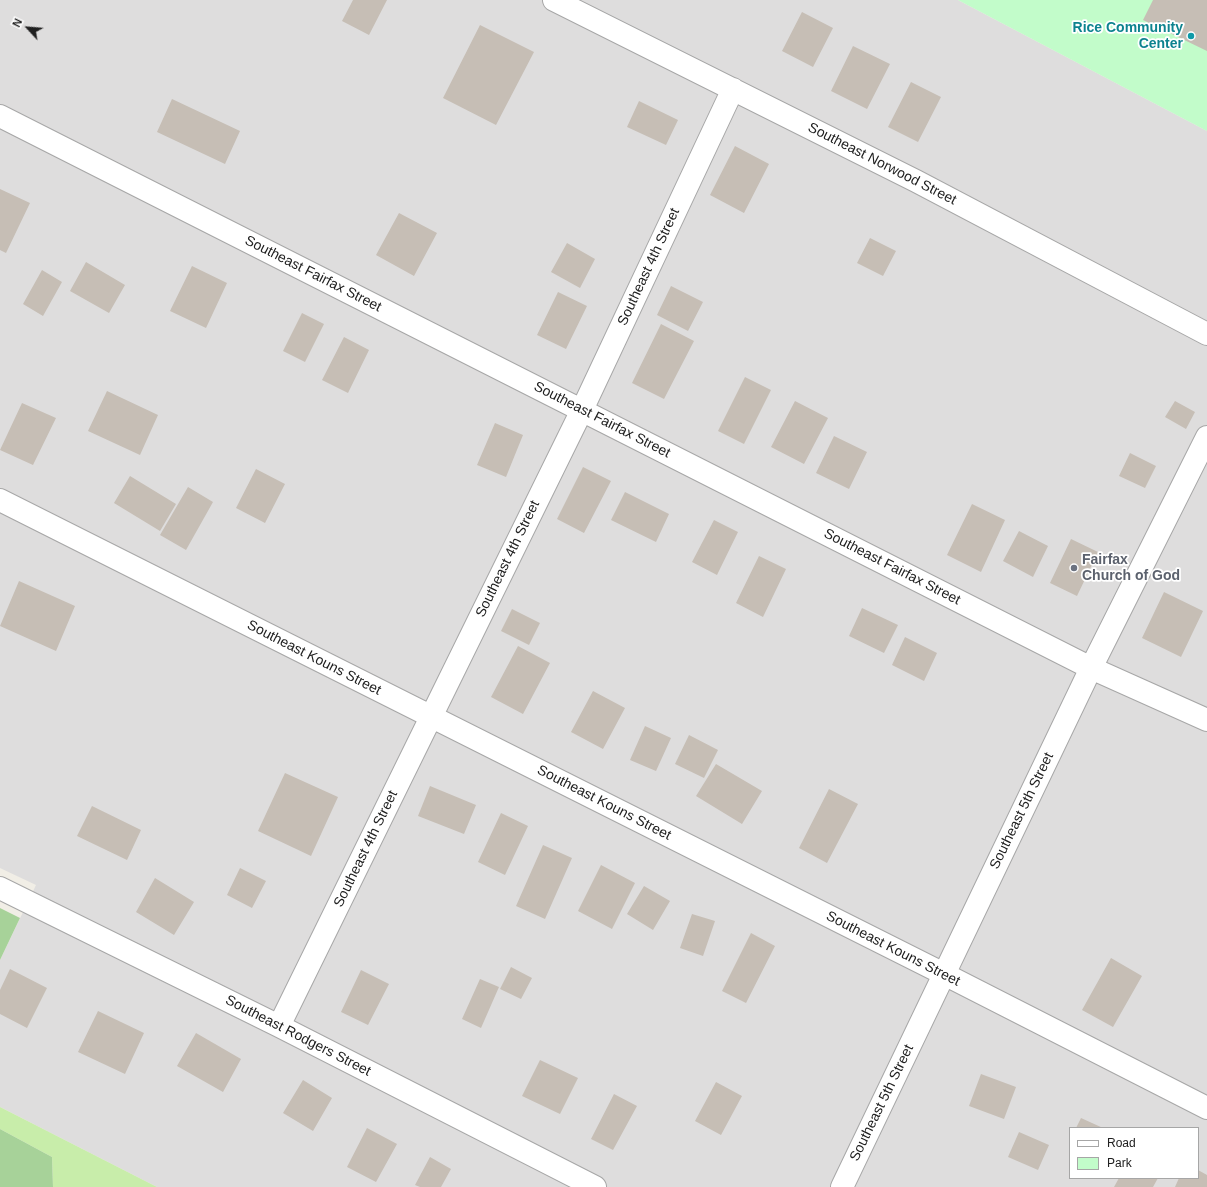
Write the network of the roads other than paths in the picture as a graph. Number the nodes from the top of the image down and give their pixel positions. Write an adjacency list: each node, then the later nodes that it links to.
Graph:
1 (554, 0): 2 (street, Southeast Norwood Street)
2 (733, 89): 4 (street, Southeast Norwood Street); 5 (street, Southeast 4th Street)
3 (0, 116): 5 (street, Southeast Fairfax Street)
4 (1207, 334)
5 (582, 410): 8 (street, Southeast Fairfax Street); 9 (street, Southeast 4th Street)
6 (1207, 437): 8 (street, Southeast 5th Street)
7 (0, 500): 9 (street, Southeast Kouns Street)
8 (1091, 668): 10 (street, Southeast Fairfax Street); 12 (street, Southeast 5th Street)
9 (431, 716): 12 (street, Southeast Kouns Street); 13 (street, Southeast 4th Street)
10 (1207, 720)
11 (0, 888): 13 (street, Southeast Rodgers Street)
12 (944, 974): 14 (street, Southeast Kouns Street); 16 (street, Southeast 5th Street)
13 (279, 1026): 15 (street, Southeast Rodgers Street)
14 (1207, 1108)
15 (595, 1187)
16 (842, 1187)

